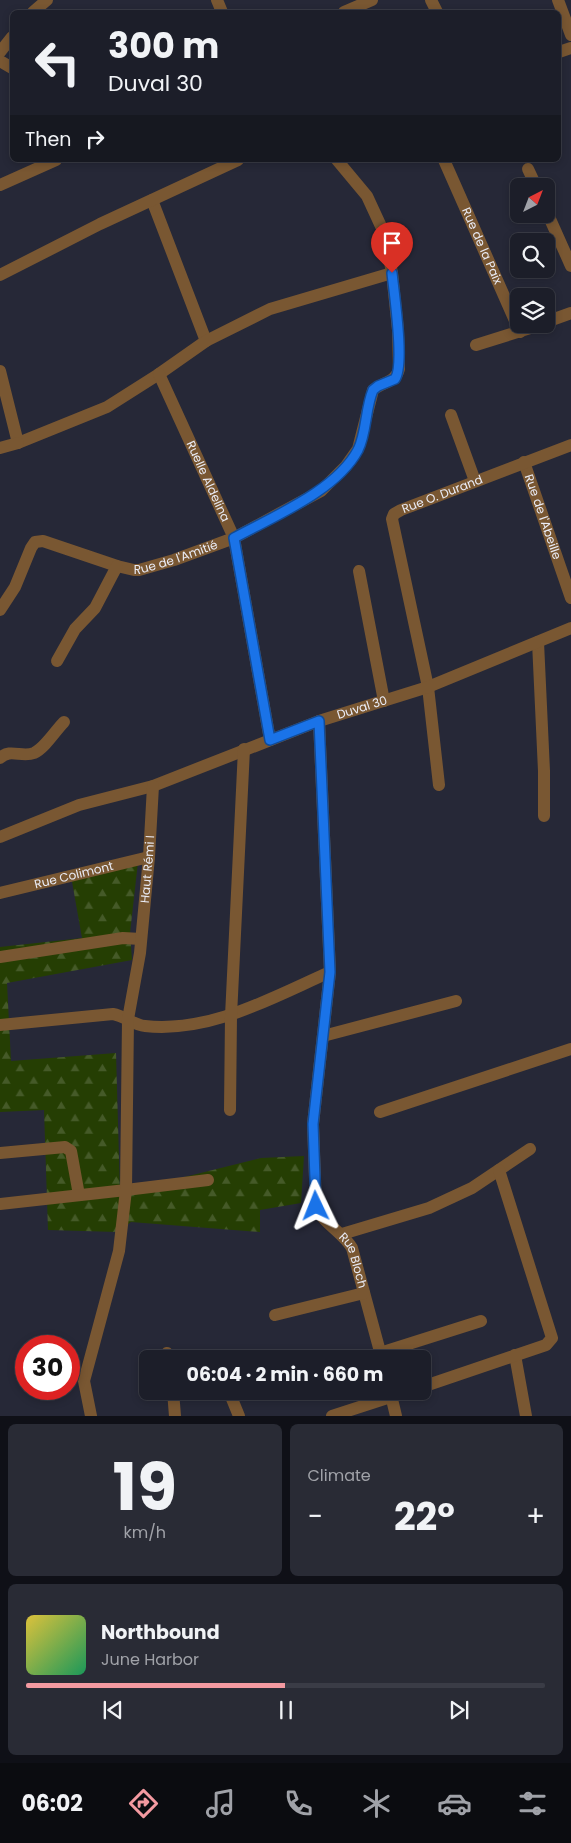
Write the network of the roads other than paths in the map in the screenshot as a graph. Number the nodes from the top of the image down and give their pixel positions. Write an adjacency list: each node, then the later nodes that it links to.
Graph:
1 (47, 0): 4 (street)
2 (372, 0): 5 (street)
3 (558, 0): 6 (street)
4 (35, 10)
5 (349, 10)
6 (571, 35)
7 (10, 40): 8 (street)
8 (0, 52)
9 (52, 162): 15 (street)
10 (234, 162): 16 (street)
11 (342, 162): 19 (street)
12 (445, 162): 21 (street, Rue de la Paix)
13 (528, 169): 14 (street)
14 (532, 178)
15 (0, 185)
16 (152, 200): 20 (street); 25 (street)
17 (552, 223): 18 (street)
18 (571, 266)
19 (392, 273): 25 (street); 35 (street, Rue de l'Amitié)
20 (0, 274)
21 (510, 309)
22 (571, 313): 23 (street)
23 (555, 319)
24 (517, 333): 26 (street)
25 (206, 341): 28 (street)
26 (476, 345)
27 (0, 371): 30 (street)
28 (159, 374): 30 (street); 35 (street, Ruelle Aldelina)
29 (451, 415): 34 (street)
30 (18, 443): 32 (street)
31 (571, 444): 33 (street, Rue O. Durand)
32 (0, 448)
33 (524, 462): 34 (street, Rue O. Durand); 38 (street, Rue de l'Abeille)
34 (475, 481): 43 (street, Rue O. Durand)
35 (234, 538): 36 (street, Rue de l'Amitié); 47 (street, Ruelle Aldelina)
36 (118, 566): 39 (street, Rue de l'Amitié); 42 (street)
37 (359, 571): 44 (street)
38 (571, 598)
39 (0, 610)
40 (571, 628): 41 (street, Duval 30)
41 (538, 642): 43 (street, Duval 30); 52 (street)
42 (57, 662)
43 (428, 687): 44 (street, Duval 30); 50 (street)
44 (384, 701): 45 (street, Duval 30)
45 (319, 721): 47 (street, Duval 30); 58 (street, Rue Bloch)
46 (64, 722): 49 (street)
47 (270, 740): 48 (street, Duval 30)
48 (244, 749): 51 (street, Duval 30); 60 (street)
49 (0, 758)
50 (439, 785)
51 (152, 786): 53 (street, Duval 30); 54 (street, Haut Rémi I)
52 (544, 816)
53 (0, 837)
54 (149, 857): 55 (street, Rue Colimont); 56 (street, Haut Rémi I)
55 (0, 893)
56 (141, 939): 57 (street); 61 (street, Haut Rémi I)
57 (0, 957)
58 (330, 972): 60 (street); 63 (street, Rue Bloch)
59 (456, 1001): 63 (street)
60 (231, 1016): 61 (street); 65 (street)
61 (128, 1019): 62 (street); 71 (street, Haut Rémi I)
62 (0, 1025)
63 (323, 1036): 74 (street, Rue Bloch)
64 (571, 1049): 66 (street)
65 (230, 1110)
66 (380, 1112)
67 (530, 1149): 69 (street)
68 (0, 1153): 72 (street)
69 (499, 1170): 74 (street); 80 (street)
70 (208, 1180): 71 (street)
71 (126, 1190): 72 (street); 86 (street, Haut Rémi I)
72 (79, 1195): 73 (street)
73 (0, 1204)
74 (342, 1234): 75 (street, Rue Bloch)
75 (364, 1293): 76 (street); 78 (street, Rue Bloch)
76 (275, 1316)
77 (481, 1321): 79 (street)
78 (379, 1350)
79 (398, 1350)
80 (515, 1355): 81 (street); 91 (street)
81 (431, 1384)
82 (174, 1400): 87 (street)
83 (232, 1400): 88 (street)
84 (375, 1400): 89 (street)
85 (392, 1400): 90 (street)
86 (91, 1416)
87 (175, 1416)
88 (239, 1416)
89 (332, 1416)
90 (396, 1416)
91 (526, 1416)

